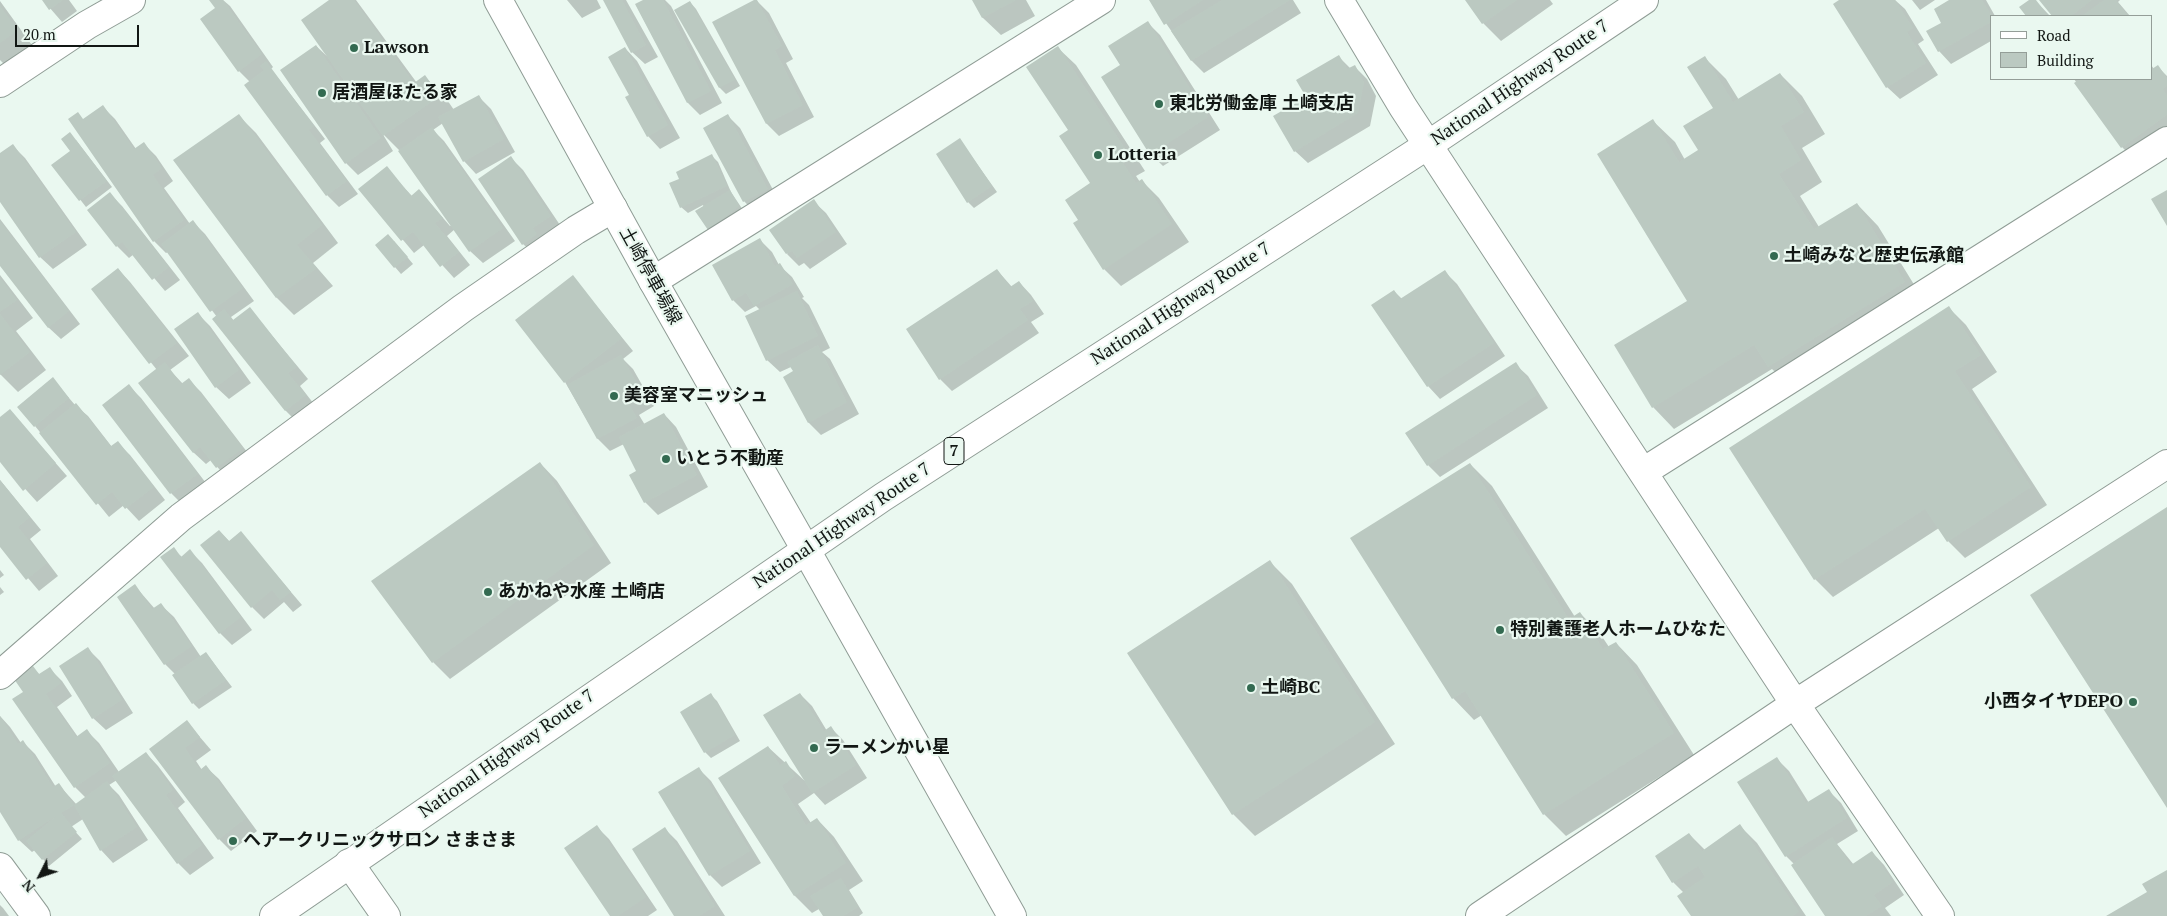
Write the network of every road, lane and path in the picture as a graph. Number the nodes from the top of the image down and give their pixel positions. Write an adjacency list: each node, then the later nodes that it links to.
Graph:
1 (131, 0): 6 (main road)
2 (498, 0): 9 (main road, 土崎停車場線)
3 (1101, 0): 10 (main road)
4 (1339, 0): 8 (main road)
5 (1644, 0): 8 (main road, National Highway Route 7 / 7)
6 (0, 84)
7 (2167, 141): 12 (main road)
8 (1428, 145): 12 (main road); 13 (main road, National Highway Route 7 / 7)
9 (613, 208): 10 (main road, 土崎停車場線); 14 (main road)
10 (653, 282): 13 (main road, 土崎停車場線)
11 (2167, 464): 15 (main road)
12 (1643, 472): 15 (main road)
13 (806, 550): 16 (main road, National Highway Route 7 / 7); 21 (main road, 土崎停車場線)
14 (0, 675)
15 (1796, 704): 22 (main road); 23 (main road)
16 (349, 864): 19 (main road, National Highway Route 7 / 7); 20 (main road)
17 (0, 866): 18 (main road)
18 (36, 916)
19 (274, 916)
20 (386, 916)
21 (1012, 916)
22 (1480, 916)
23 (1940, 916)

